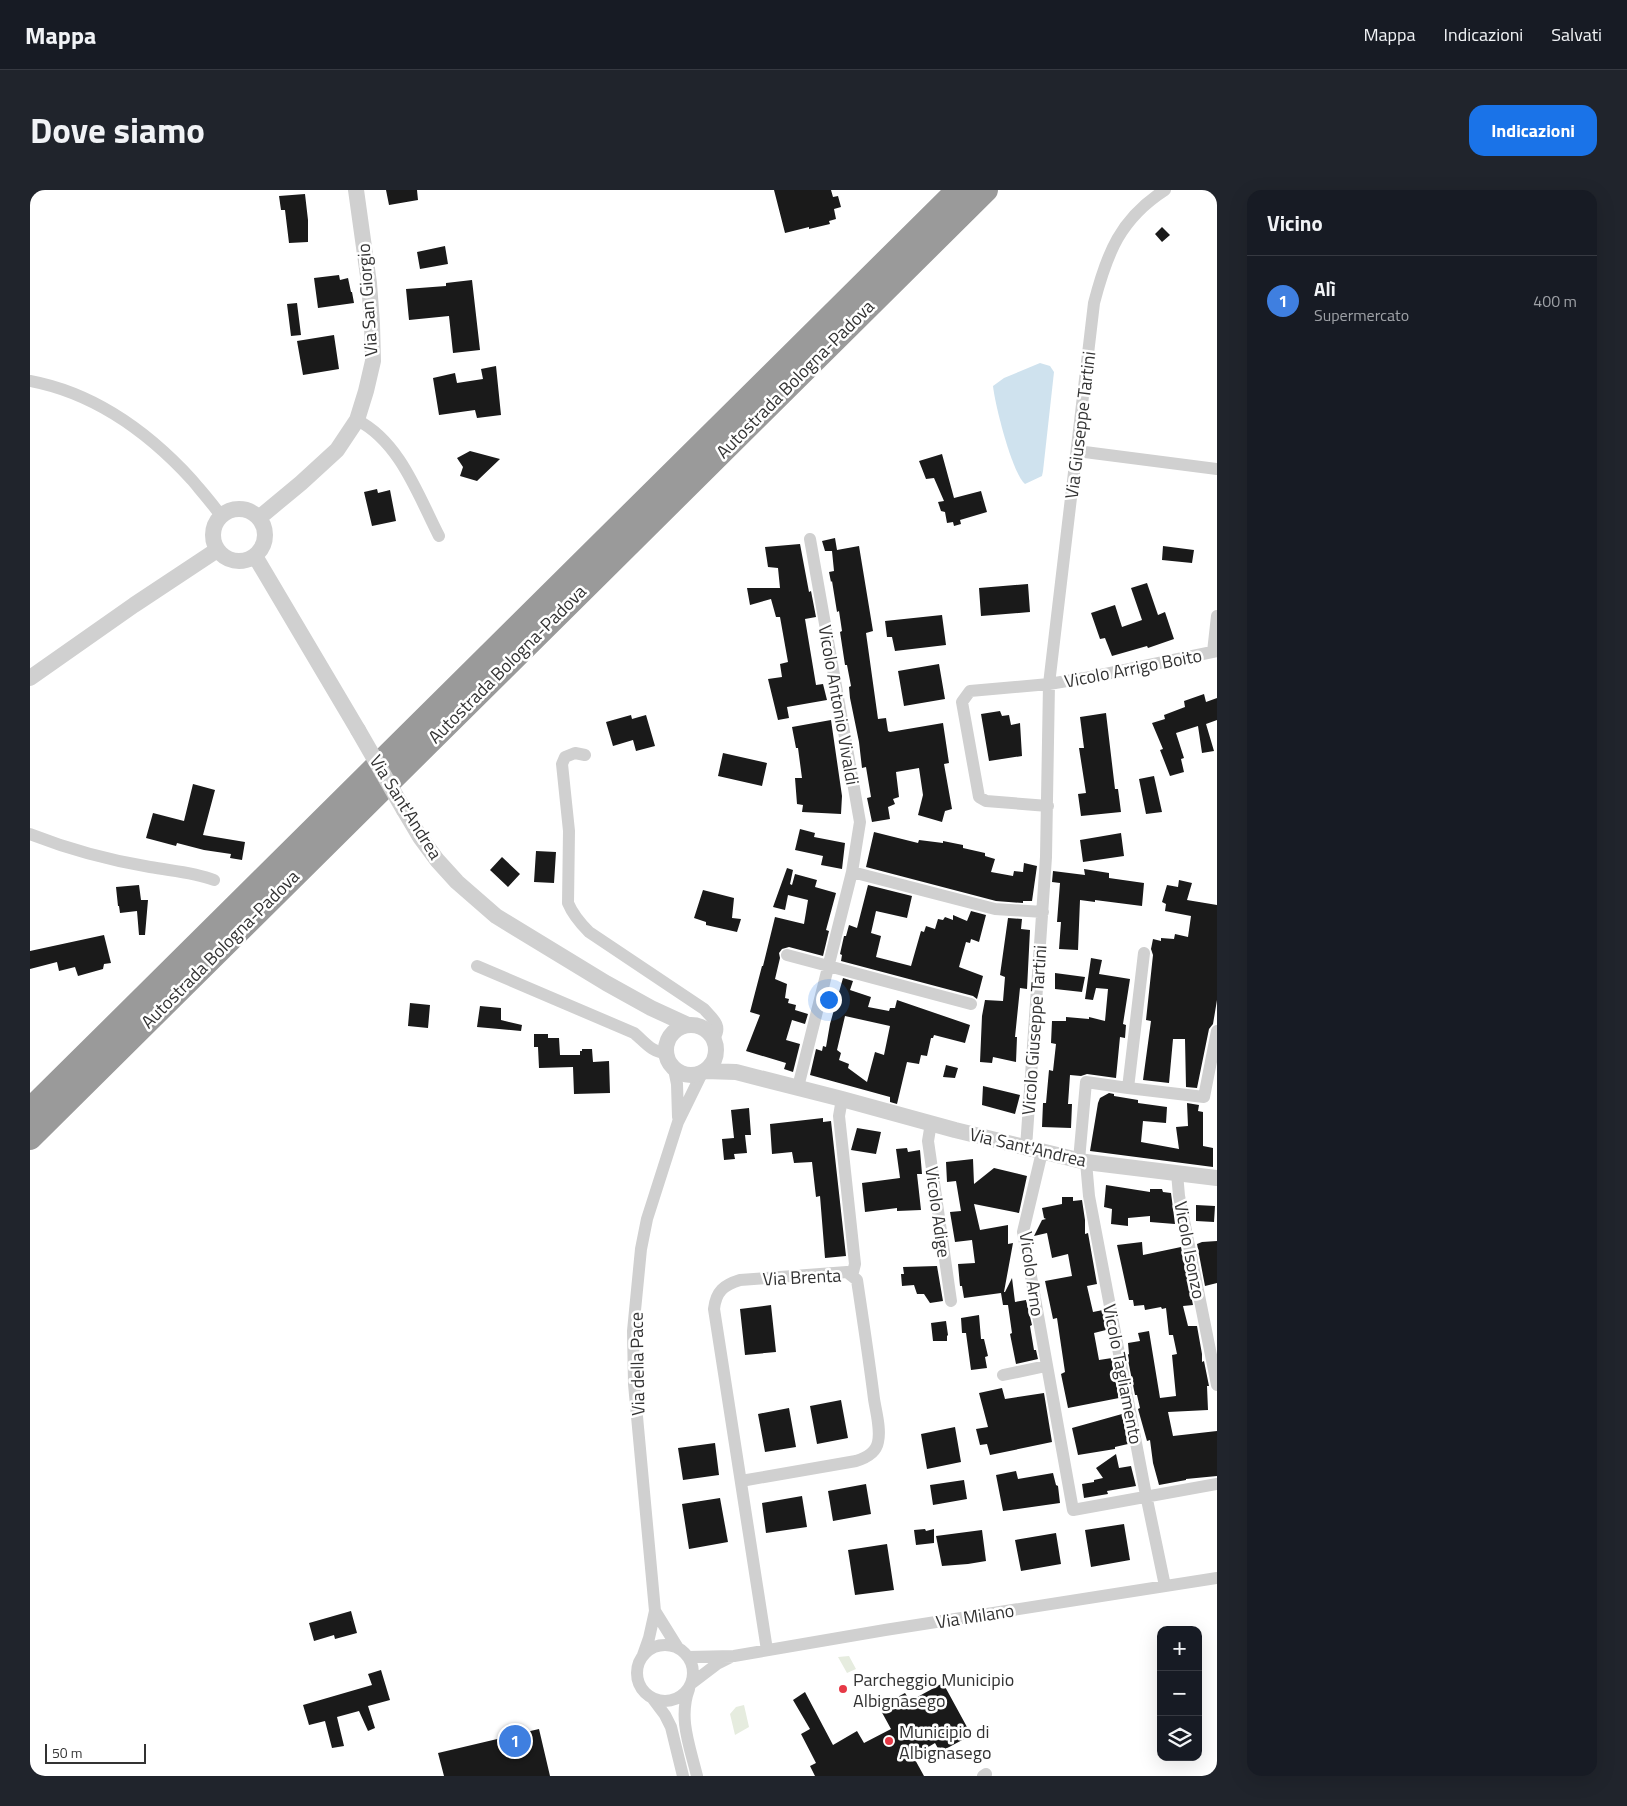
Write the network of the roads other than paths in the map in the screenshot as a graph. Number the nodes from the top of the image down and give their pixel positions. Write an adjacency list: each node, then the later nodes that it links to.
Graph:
1 (356, 190): 6 (street, Via San Giorgio)
2 (958, 190): 41 (highway, Autostrada Bologna-Padova)
3 (986, 190): 44 (highway, Autostrada Bologna-Padova)
4 (1165, 190): 7 (street, Via Giuseppe Tartini)
5 (30, 381): 9 (street)
6 (357, 420): 10 (street, Via San Giorgio); 11 (street)
7 (1077, 451): 8 (street); 18 (street, Via Giuseppe Tartini)
8 (1217, 469)
9 (221, 516): 10 (street); 13 (street)
10 (260, 517): 14 (street)
11 (439, 536)
12 (810, 539): 22 (street, Vicolo Antonio Vivaldi)
13 (217, 550): 14 (street); 17 (street)
14 (255, 556): 30 (street, Via Sant'Andrea, bridge)
15 (1217, 622): 16 (street)
16 (1215, 651): 18 (street, Vicolo Arrigo Boito)
17 (30, 678)
18 (1049, 684): 20 (street, Via Giuseppe Tartini); 20 (street)
19 (585, 755): 33 (street)
20 (1048, 806): 24 (street, Via Giuseppe Tartini)
21 (30, 834): 23 (street)
22 (852, 872): 24 (street); 28 (street, Vicolo Antonio Vivaldi)
23 (214, 880)
24 (1043, 912): 45 (street, Vicolo Giuseppe Tartini)
25 (1144, 953): 39 (street)
26 (787, 955): 28 (street)
27 (477, 966): 34 (street)
28 (829, 966): 29 (street); 38 (street, Vicolo Antonio Vivaldi)
29 (971, 1004)
30 (651, 1008): 31 (street, Via Sant'Andrea); 34 (street, Via Sant'Andrea)
31 (688, 1025): 33 (street); 34 (street)
32 (1217, 1031): 39 (street)
33 (715, 1044): 36 (street); 37 (street)
34 (667, 1046): 35 (street)
35 (674, 1069): 36 (street); 42 (street, Via della Pace)
36 (704, 1072): 37 (street, Via Sant'Andrea); 42 (street, Via della Pace)
37 (736, 1072): 38 (street, Via Sant'Andrea)
38 (798, 1087): 40 (street, Via Sant'Andrea)
39 (1128, 1088): 46 (street, Vicolo Tagliamento)
40 (842, 1098): 43 (street, Via Sant'Andrea); 49 (street)
41 (30, 1110)
42 (678, 1122): 59 (street, Via della Pace)
43 (931, 1123): 45 (street, Via Sant'Andrea); 50 (street, Vicolo Adige)
44 (30, 1138)
45 (1034, 1150): 46 (street, Via Sant'Andrea); 51 (street, Vicolo Arno)
46 (1083, 1161): 47 (street, Via Sant'Andrea); 56 (street, Vicolo Tagliamento)
47 (1177, 1174): 48 (street, Via Sant'Andrea); 53 (street, Vicolo Isonzo)
48 (1217, 1178)
49 (852, 1276): 54 (street, Via Brenta); 54 (street, Via Brenta)
50 (951, 1300)
51 (1046, 1366): 52 (street); 56 (street, Vicolo Arno)
52 (1003, 1375)
53 (1217, 1386)
54 (741, 1481): 60 (street, Via Brenta)
55 (1217, 1484): 56 (street)
56 (1147, 1498): 58 (street, Vicolo Tagliamento)
57 (1217, 1578): 58 (street, Via Milano)
58 (1165, 1586): 60 (street, Via Milano)
59 (655, 1611): 61 (street, Via della Pace); 62 (street, Via della Pace)
60 (767, 1650): 63 (street, Via Milano)
61 (683, 1652): 62 (street); 63 (street, Via Milano); 64 (street)
62 (644, 1655): 65 (street)
63 (734, 1656): 64 (street, Via Milano)
64 (690, 1686): 65 (street); 66 (street)
65 (653, 1700): 67 (street)
66 (694, 1761): 68 (street); 69 (street)
67 (683, 1776)
68 (693, 1776)
69 (697, 1776)

